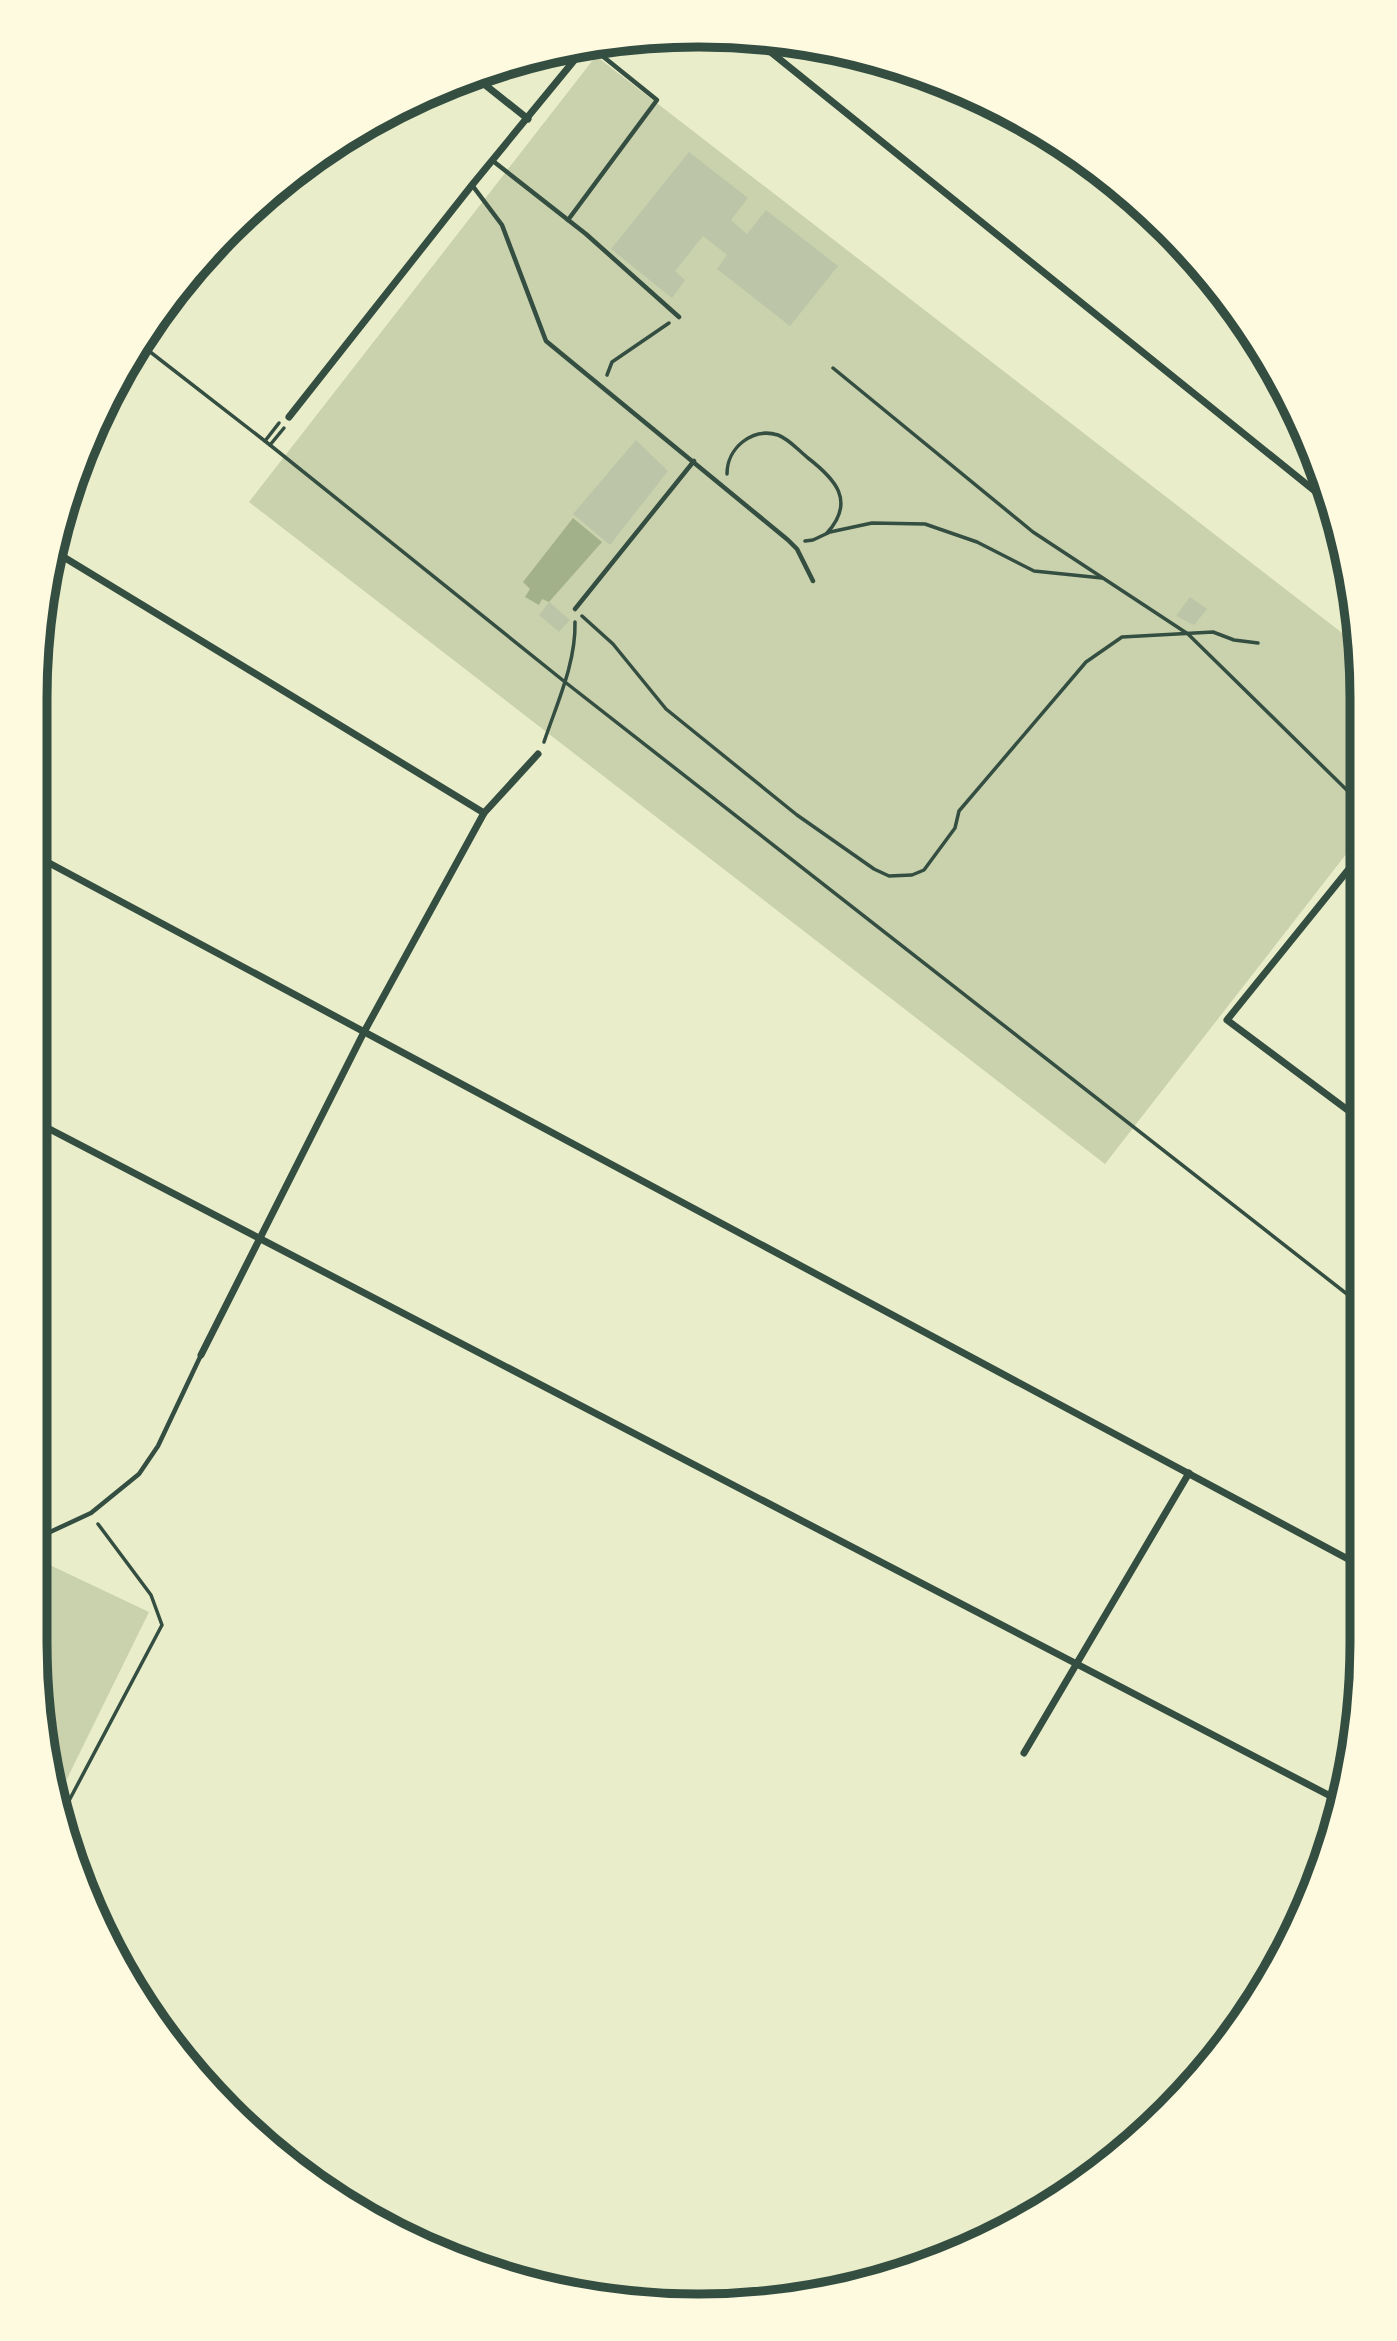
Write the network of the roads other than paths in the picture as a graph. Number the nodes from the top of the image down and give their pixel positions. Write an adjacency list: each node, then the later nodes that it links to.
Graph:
1 (770, 52): 12 (street)
2 (600, 55): 8 (lane)
3 (577, 59): 5 (street)
4 (484, 84): 5 (street)
5 (528, 119): 6 (street)
6 (493, 162): 7 (street); 8 (lane)
7 (472, 185): 10 (street); 11 (lane)
8 (568, 220): 9 (lane)
9 (679, 317)
10 (289, 417)
11 (694, 461): 14 (lane); 15 (lane)
12 (1316, 492)
13 (63, 557): 17 (street)
14 (813, 581)
15 (575, 609)
16 (538, 754): 17 (street)
17 (484, 813): 20 (street)
18 (47, 862): 20 (street)
19 (1350, 867): 21 (street)
20 (364, 1032): 23 (street); 25 (street)
21 (1350, 1112)
22 (47, 1128): 23 (street)
23 (259, 1238): 24 (street); 28 (street)
24 (201, 1355): 26 (lane)
25 (1189, 1473): 27 (street); 28 (street)
26 (47, 1533)
27 (1350, 1560)
28 (1076, 1665): 29 (street); 30 (street)
29 (1024, 1753)
30 (1331, 1796)

